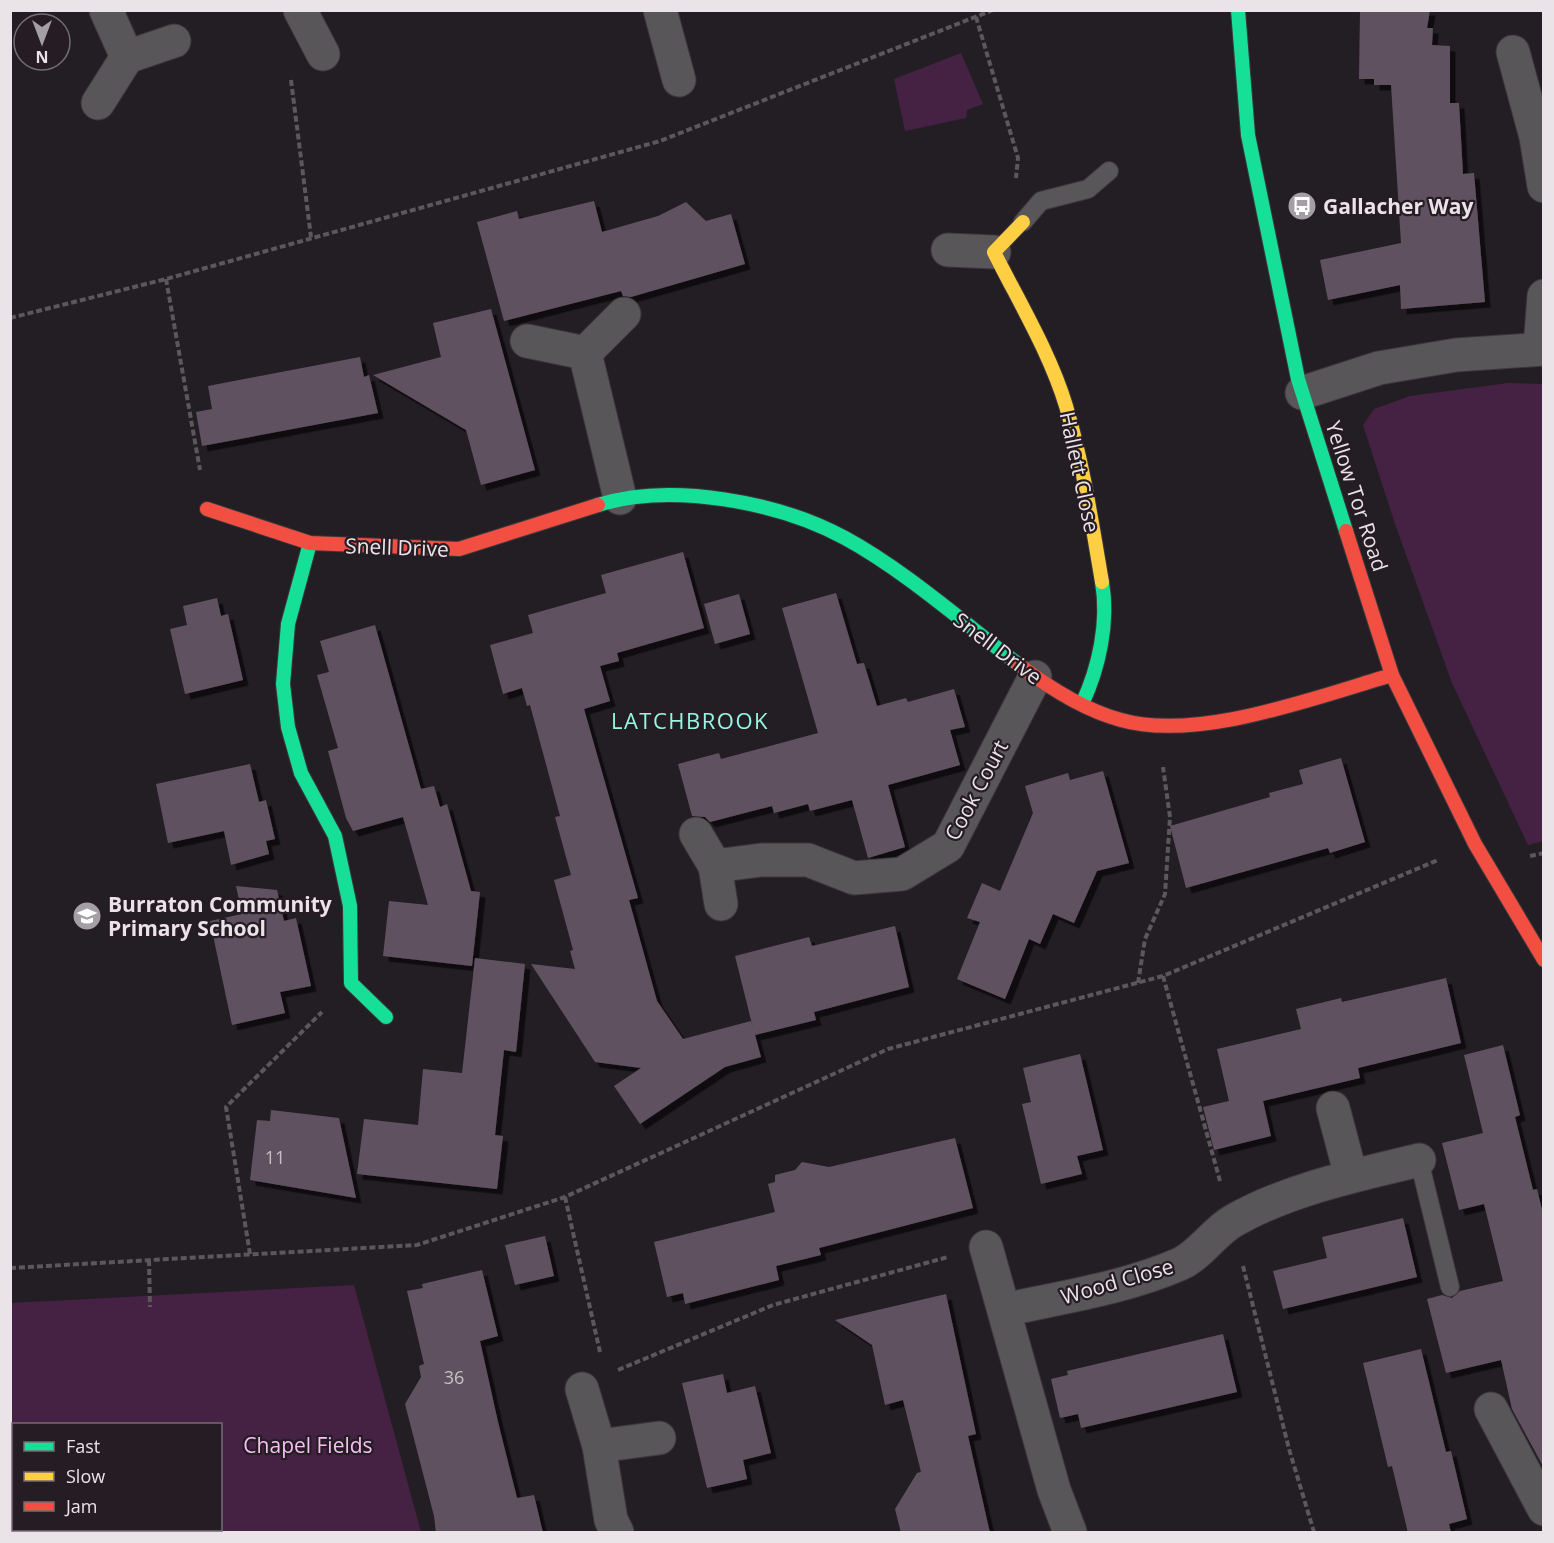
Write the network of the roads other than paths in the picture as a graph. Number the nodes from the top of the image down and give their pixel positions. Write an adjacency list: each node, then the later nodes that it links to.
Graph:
1 (106, 10): 8 (street)
2 (300, 10): 7 (street)
3 (660, 10): 9 (street)
4 (1238, 10): 22 (street, Yellow Tor Road)
5 (174, 41): 8 (street)
6 (1513, 51): 11 (street)
7 (323, 54)
8 (127, 57): 10 (street)
9 (679, 80)
10 (98, 103)
11 (1540, 136): 13 (street)
12 (1109, 171): 14 (lane)
13 (1544, 186)
14 (1023, 222): 16 (street)
15 (948, 250): 16 (street)
16 (994, 252): 28 (street, Hallett Close)
17 (1544, 296): 20 (street)
18 (624, 314): 21 (street)
19 (527, 341): 21 (street)
20 (1542, 348): 22 (street)
21 (585, 353): 23 (street)
22 (1302, 393): 26 (street, Yellow Tor Road)
23 (620, 498): 25 (street, Snell Drive); 27 (street, Snell Drive)
24 (207, 508): 25 (street, Snell Drive)
25 (310, 543): 33 (street)
26 (1392, 675): 28 (street, Snell Drive); 32 (street, Yellow Tor Road)
27 (1035, 678): 28 (street, Snell Drive); 30 (street, Cook Court)
28 (1082, 704)
29 (696, 834): 30 (street)
30 (715, 866): 31 (street)
31 (721, 904)
32 (1544, 960)
33 (386, 1017)
34 (1333, 1108): 36 (street)
35 (1419, 1160): 36 (street, Wood Close); 38 (lane)
36 (1351, 1176): 39 (street, Wood Close)
37 (986, 1247): 39 (street)
38 (1450, 1287)
39 (1004, 1310): 46 (street)
40 (594, 1382): 43 (street)
41 (1491, 1409): 44 (street)
42 (659, 1438): 43 (street)
43 (599, 1446): 45 (street)
44 (1544, 1509)
45 (616, 1533)
46 (1070, 1533)

